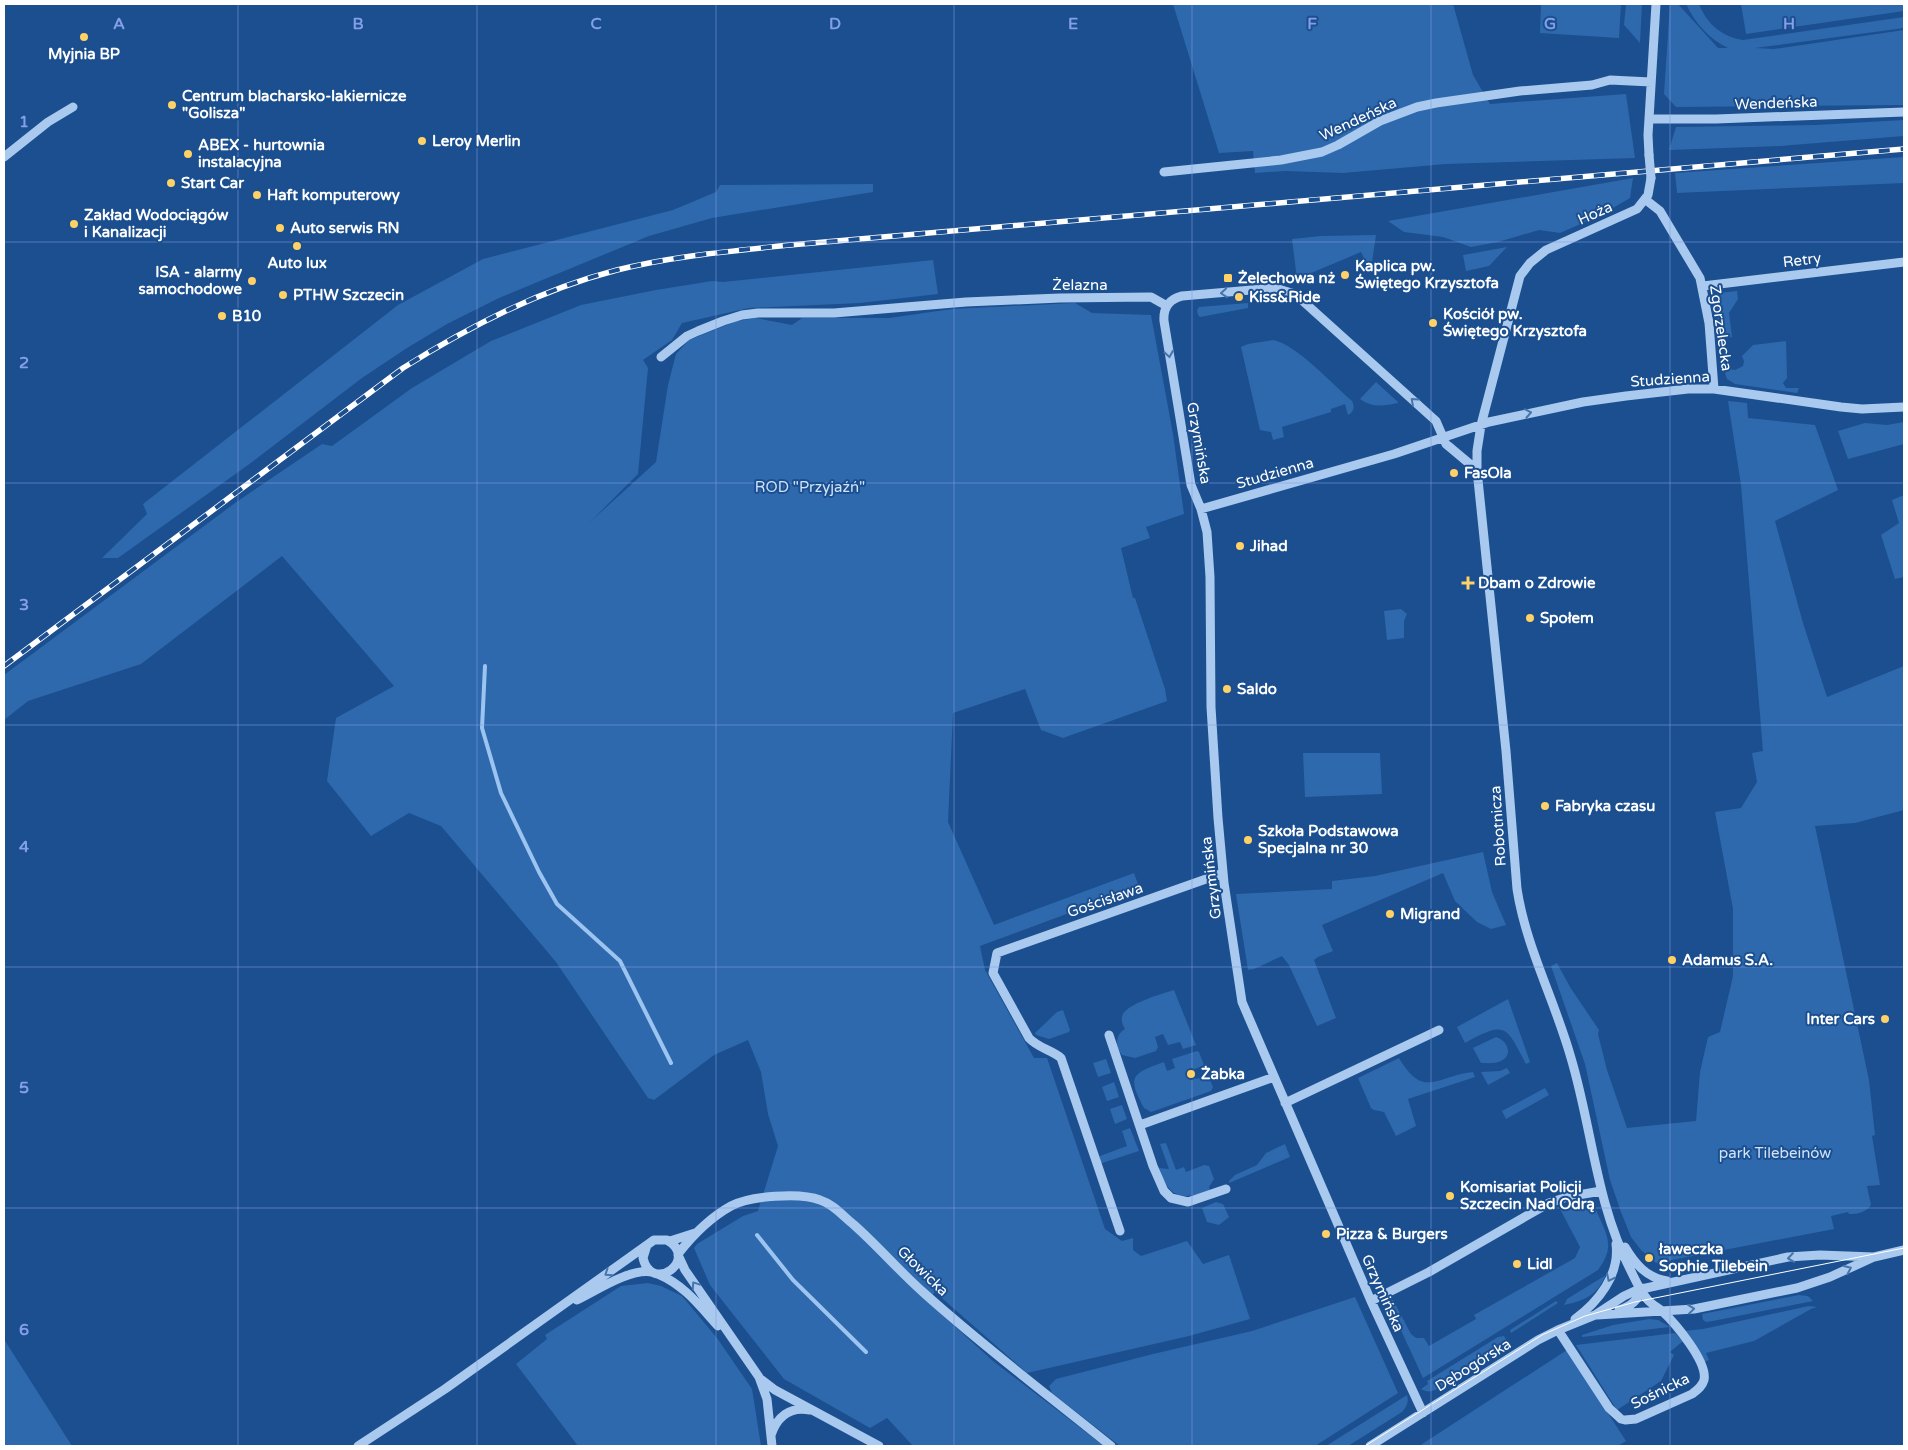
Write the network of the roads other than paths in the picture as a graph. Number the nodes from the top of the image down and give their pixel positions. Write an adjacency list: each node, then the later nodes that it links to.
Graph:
1 (1656, 4): 2 (street)
2 (1651, 82): 5 (street); 7 (street, Wendeńska)
3 (73, 107): 6 (street)
4 (1904, 112): 5 (street, Wendeńska)
5 (1649, 118): 8 (street, bridge)
6 (4, 158)
7 (1164, 172)
8 (1646, 200): 10 (street, Zgorzelecka); 15 (street, Hoża)
9 (1904, 262): 10 (street, Retry)
10 (1703, 286): 13 (street, Zgorzelecka)
11 (1167, 306): 12 (street, Żelazna); 16 (street, one-way to 11); 18 (street, Grzymińska, one-way to 18)
12 (661, 357)
13 (1714, 389): 14 (street, Studzienna); 15 (street, Studzienna, one-way to 13)
14 (1904, 408)
15 (1481, 425): 16 (street, Studzienna); 17 (street, Robotnicza)
16 (1442, 438): 17 (street); 18 (street, Studzienna)
17 (1477, 470): 26 (street, Robotnicza)
18 (1201, 509): 19 (street, Grzymińska)
19 (1222, 873): 22 (street, Grzymińska); 28 (street, Gościsława)
20 (1439, 1030): 23 (street)
21 (1109, 1035): 24 (street)
22 (1274, 1077): 23 (street, Grzymińska); 24 (street)
23 (1285, 1103): 39 (street, Grzymińska)
24 (1140, 1124): 25 (street)
25 (1226, 1189)
26 (1601, 1191): 27 (street, Robotnicza); 39 (street)
27 (1609, 1214): 35 (street, Robotnicza); 38 (street, Robotnicza); 44 (street, Robotnicza, one-way to 44)
28 (1120, 1231)
29 (697, 1232): 30 (street, Głowicka); 33 (street, Głowicka); 53 (street, Głowicka)
30 (670, 1241): 31 (street); 33 (street)
31 (647, 1245): 36 (street); 42 (street, one-way to 42)
32 (1904, 1250): 34 (street, Dębogórska)
33 (678, 1254): 36 (street); 45 (street, one-way to 33)
34 (1874, 1256): 37 (street, Dębogórska, one-way to 37); 40 (street, Dębogórska, one-way to 34)
35 (1638, 1266): 37 (street, Robotnicza); 38 (street, Robotnicza)
36 (655, 1273): 42 (street); 45 (street)
37 (1678, 1280): 38 (street, Dębogórska)
38 (1641, 1290): 40 (street); 41 (street, Dębogórska); 43 (street, Dębogórska)
39 (1371, 1301): 48 (street, Grzymińska)
40 (1662, 1312): 41 (street, Dębogórska); 44 (street, Sośnicka)
41 (1608, 1314): 43 (street, Dębogórska)
42 (547, 1315): 50 (street)
43 (1595, 1315): 44 (street, Dębogórska)
44 (1558, 1330): 48 (street, Dębogórska)
45 (743, 1354): 46 (street)
46 (759, 1377): 47 (street); 49 (street)
47 (817, 1412): 49 (street); 52 (street)
48 (1423, 1413): 54 (street, Dębogórska)
49 (771, 1436): 51 (street)
50 (358, 1446)
51 (772, 1446)
52 (879, 1446)
53 (1111, 1446)
54 (1370, 1446)

